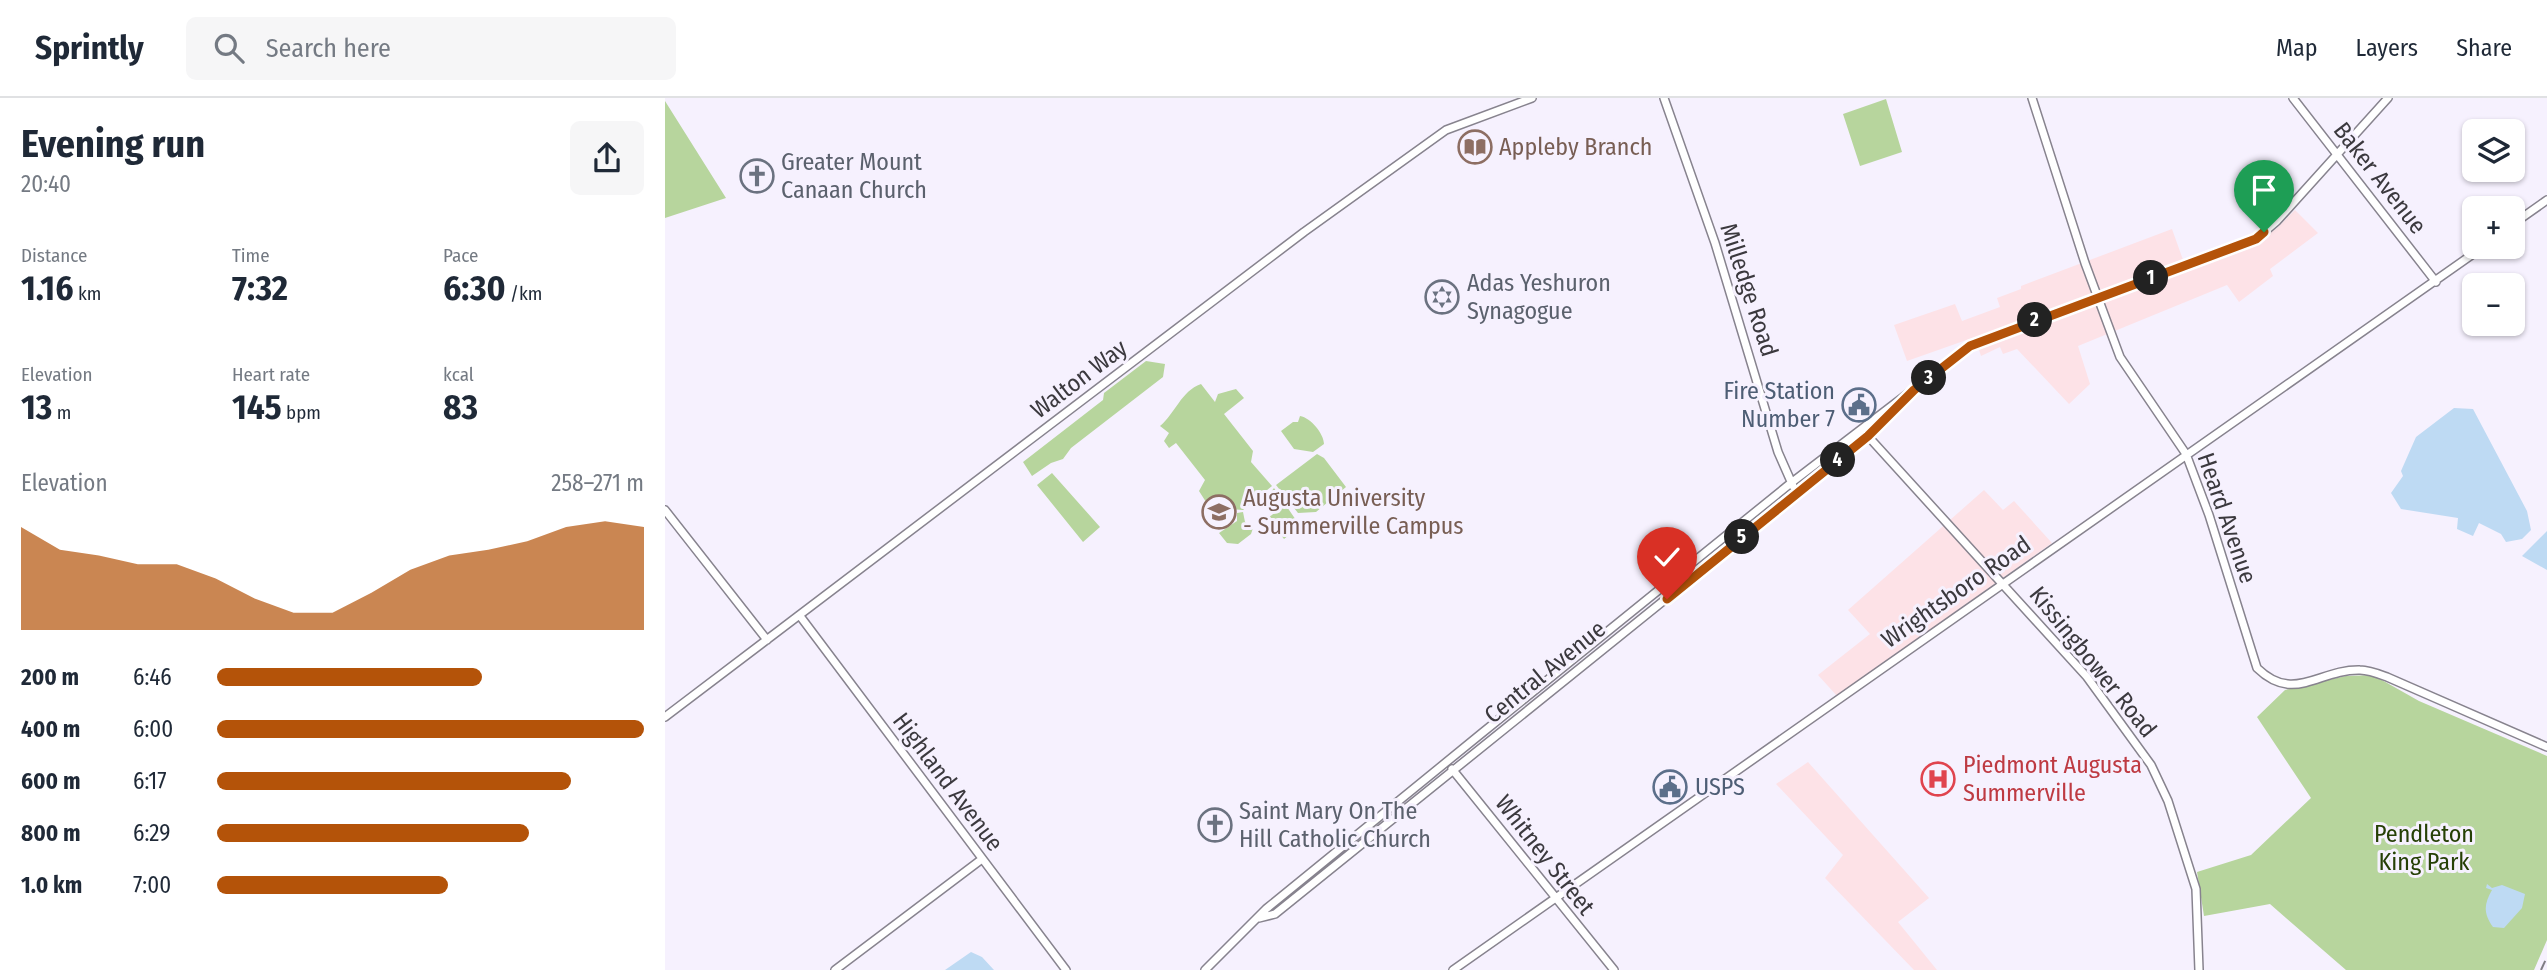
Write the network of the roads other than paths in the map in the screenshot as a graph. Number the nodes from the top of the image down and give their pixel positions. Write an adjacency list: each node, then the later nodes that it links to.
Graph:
1 (1532, 98): 20 (main road, Walton Way)
2 (1664, 98): 16 (main road, Milledge Road)
3 (2032, 98): 11 (main road, Heard Avenue)
4 (2293, 98): 6 (main road, Baker Avenue)
5 (2388, 98): 6 (main road, Central Avenue)
6 (2337, 154): 10 (main road, Baker Avenue); 11 (main road, Central Avenue)
7 (2547, 200): 8 (main road)
8 (2525, 216)
9 (2467, 259): 10 (main road, Wrightsboro Road)
10 (2436, 282): 15 (main road, Wrightsboro Road)
11 (2099, 298): 12 (main road, Central Avenue); 15 (main road, Heard Avenue)
12 (1914, 390): 13 (main road, Central Avenue); 14 (main road, Central Avenue)
13 (1861, 429): 14 (main road, Kissingbower Road); 16 (main road, Central Avenue)
14 (1868, 436): 17 (main road, Central Avenue); 19 (main road, Kissingbower Road)
15 (2186, 454): 19 (main road, Wrightsboro Road); 23 (main road, Heard Avenue)
16 (1791, 483): 17 (main road, Milledge Road); 24 (main road, Central Avenue)
17 (1798, 492): 25 (main road, Central Avenue)
18 (665, 510): 21 (main road)
19 (2002, 583): 27 (main road, Wrightsboro Road); 34 (main road, Kissingbower Road)
20 (800, 616): 21 (main road, Walton Way); 26 (main road, Highland Avenue)
21 (767, 640): 22 (main road, Walton Way)
22 (665, 717)
23 (2547, 747)
24 (1447, 763): 25 (main road, Whitney Street); 28 (main road, Central Avenue)
25 (1454, 771): 27 (main road, Whitney Street); 28 (main road, Central Avenue)
26 (982, 859): 29 (main road); 30 (main road, Highland Avenue)
27 (1554, 898): 32 (main road, Wrightsboro Road); 33 (main road, Whitney Street)
28 (1258, 919): 31 (main road, Central Avenue)
29 (835, 970)
30 (1066, 970)
31 (1205, 970)
32 (1453, 970)
33 (1614, 970)
34 (2199, 970)

